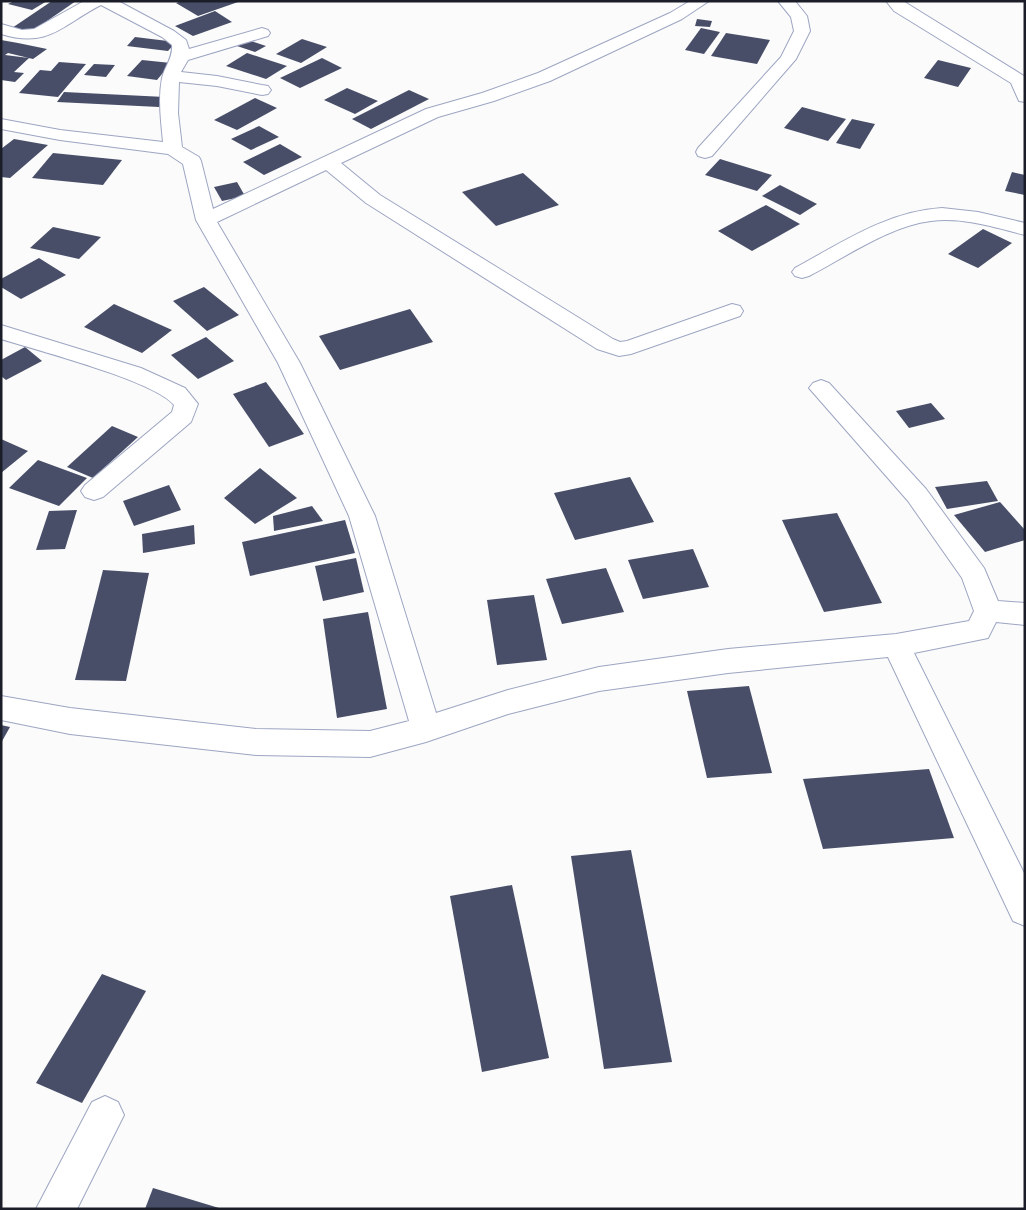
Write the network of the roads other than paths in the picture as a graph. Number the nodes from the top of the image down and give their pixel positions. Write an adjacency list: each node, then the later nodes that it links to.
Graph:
1 (97, 1): 6 (street)
2 (106, 1): 8 (street)
3 (702, 1): 16 (street)
4 (786, 1): 15 (street)
5 (894, 1): 10 (street)
6 (1, 29)
7 (262, 33): 8 (street)
8 (182, 56): 9 (street)
9 (171, 76): 11 (street); 14 (street)
10 (1021, 81): 12 (street)
11 (262, 90)
12 (1025, 97)
13 (1, 124): 14 (street)
14 (173, 149): 17 (street)
15 (705, 152)
16 (328, 162): 17 (street); 20 (street)
17 (206, 220): 28 (street)
18 (1025, 229): 19 (street)
19 (802, 272)
20 (732, 311)
21 (1, 332): 23 (street)
22 (821, 388): 24 (street)
23 (94, 491)
24 (988, 611): 25 (street); 26 (street)
25 (1025, 614)
26 (896, 645): 28 (street); 29 (street)
27 (1, 708): 28 (street)
28 (426, 729)
29 (1025, 910)
30 (105, 1115): 31 (street)
31 (56, 1209)

